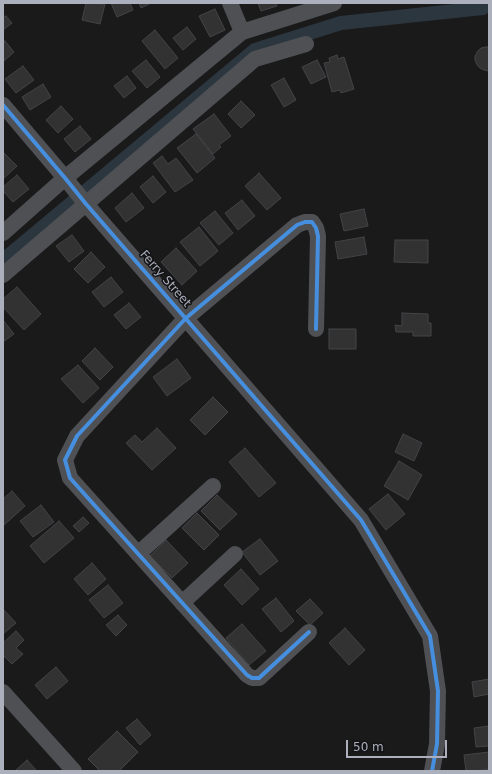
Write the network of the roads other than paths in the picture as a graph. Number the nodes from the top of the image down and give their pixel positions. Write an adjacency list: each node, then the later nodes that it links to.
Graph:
1 (230, 3): 3 (street)
2 (334, 3): 3 (street)
3 (242, 32): 6 (street)
4 (306, 44): 7 (street)
5 (3, 105): 6 (street, Ferry Street)
6 (65, 178): 7 (street, Ferry Street); 8 (street)
7 (86, 204): 9 (street); 10 (street, Ferry Street)
8 (3, 233)
9 (3, 275)
10 (186, 318): 11 (street); 13 (street); 19 (street, Ferry Street)
11 (316, 329)
12 (213, 486): 13 (street)
13 (138, 554): 15 (street)
14 (235, 554): 15 (street)
15 (182, 603): 16 (street)
16 (309, 632)
17 (3, 692): 18 (street)
18 (74, 771)
19 (432, 771)

